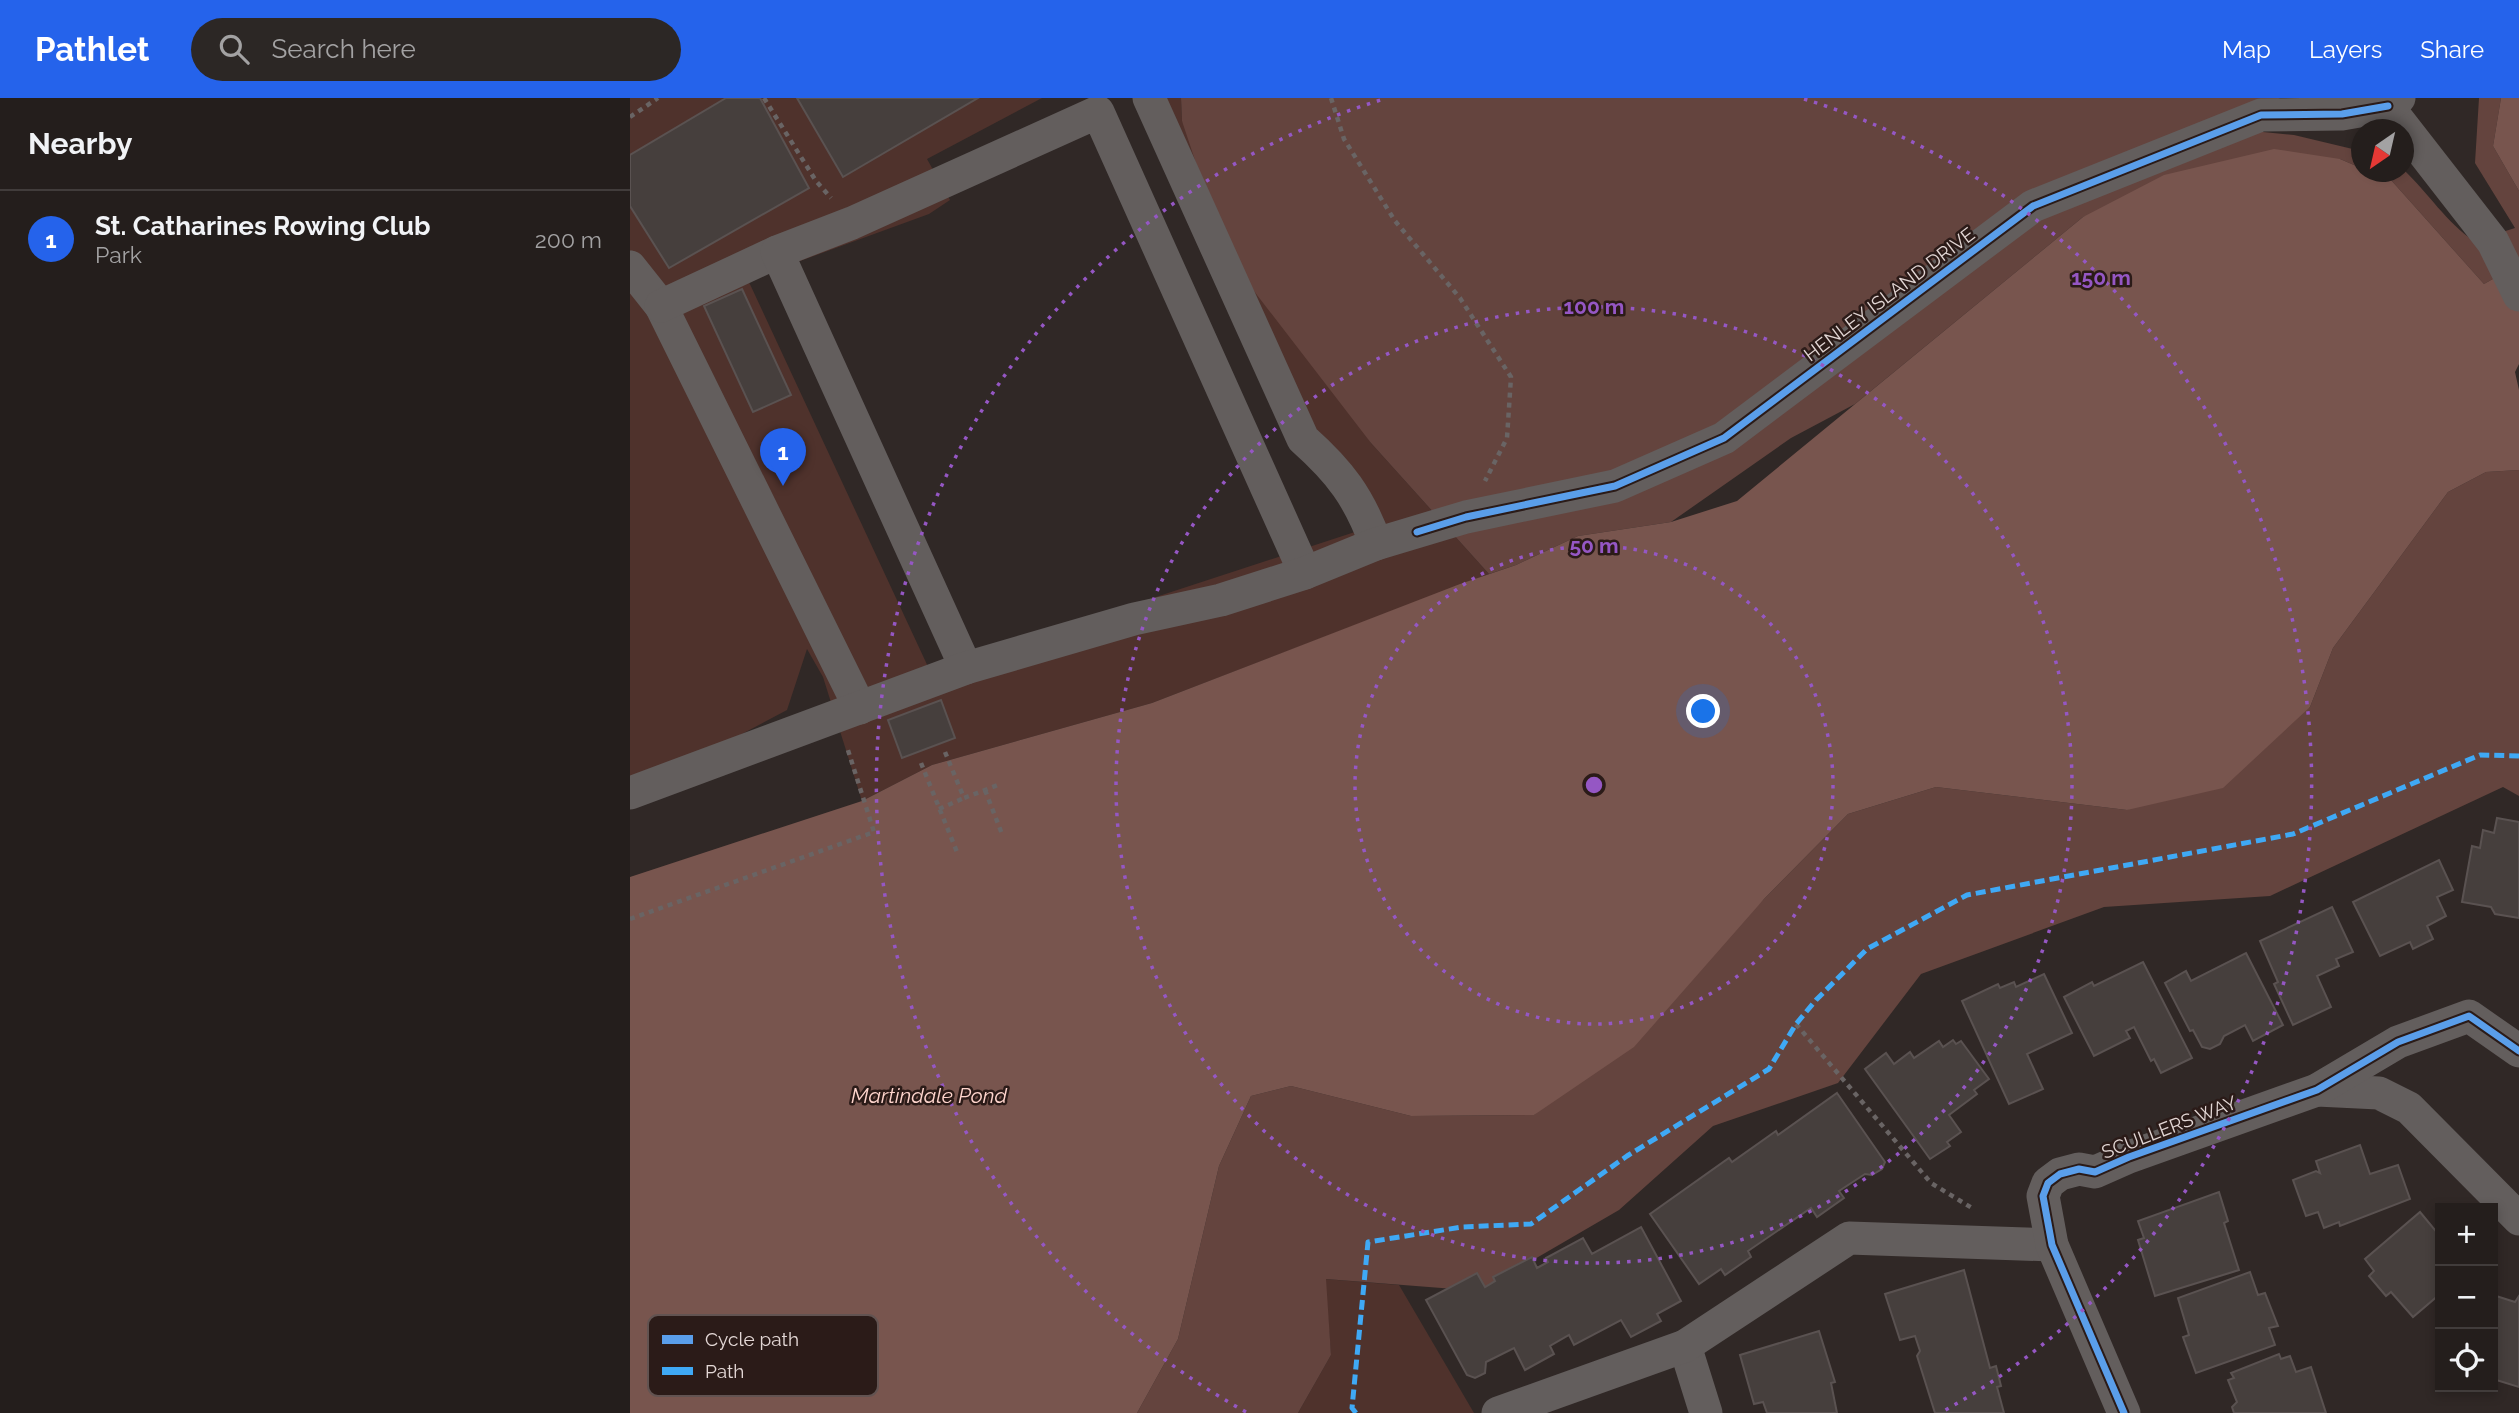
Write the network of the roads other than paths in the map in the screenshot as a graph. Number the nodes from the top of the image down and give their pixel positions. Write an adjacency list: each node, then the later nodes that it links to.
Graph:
1 (1149, 98): 7 (street)
2 (2389, 101): 5 (street, HENLEY ISLAND DRIVE); 7 (street, HENLEY ISLAND DRIVE)
3 (776, 252): 6 (street); 8 (street); 9 (street)
4 (630, 267): 6 (street)
5 (2519, 295)
6 (661, 306): 10 (street)
7 (1376, 544): 8 (street, HENLEY ISLAND DRIVE)
8 (1305, 573): 9 (street, HENLEY ISLAND DRIVE)
9 (966, 668): 10 (street, HENLEY ISLAND DRIVE)
10 (860, 708): 11 (street, HENLEY ISLAND DRIVE)
11 (630, 793)
12 (2519, 1051): 13 (street, SCULLERS WAY)
13 (2317, 1090): 14 (street, SCULLERS WAY); 15 (street, SCULLERS WAY)
14 (2519, 1219)
15 (2052, 1245): 16 (street); 19 (street, SCULLERS WAY)
16 (1685, 1346): 17 (street); 18 (street)
17 (1498, 1413)
18 (1706, 1413)
19 (2124, 1413)

